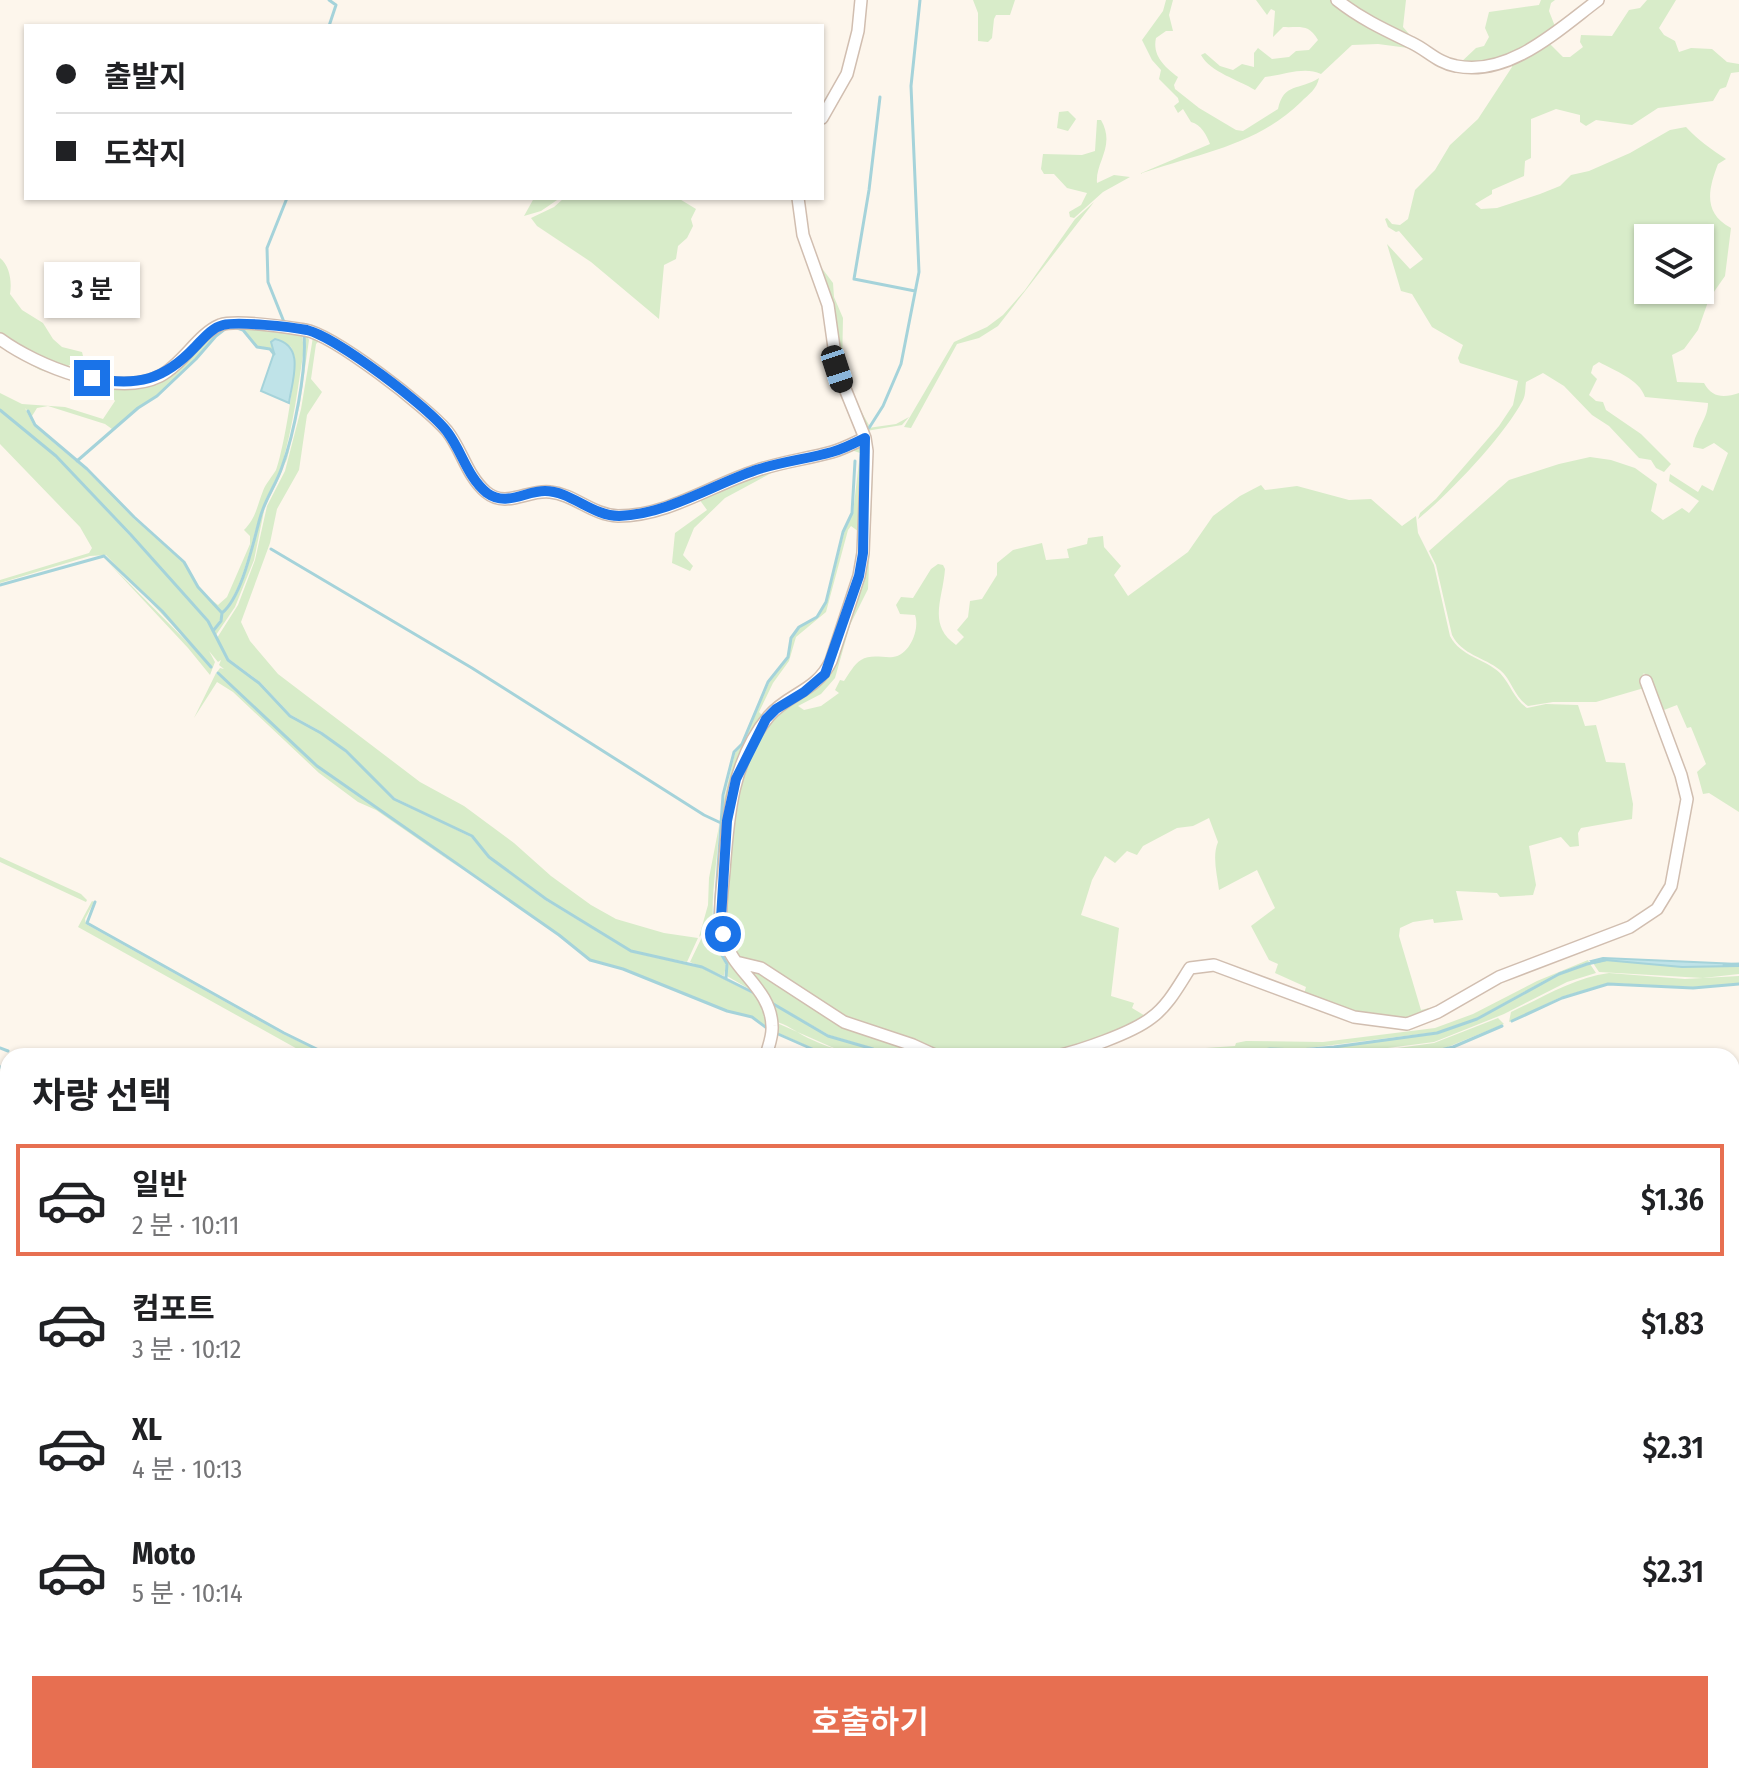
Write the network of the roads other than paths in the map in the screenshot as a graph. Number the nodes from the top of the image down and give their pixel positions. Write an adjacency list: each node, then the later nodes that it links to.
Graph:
1 (861, 0): 4 (street)
2 (1337, 0): 3 (street)
3 (1598, 0)
4 (824, 114)
5 (798, 200): 7 (street)
6 (0, 339): 7 (street)
7 (865, 438): 9 (street)
8 (1646, 681): 12 (street)
9 (736, 962): 10 (street); 11 (street)
10 (768, 1048)
11 (920, 1048)
12 (1083, 1048)

